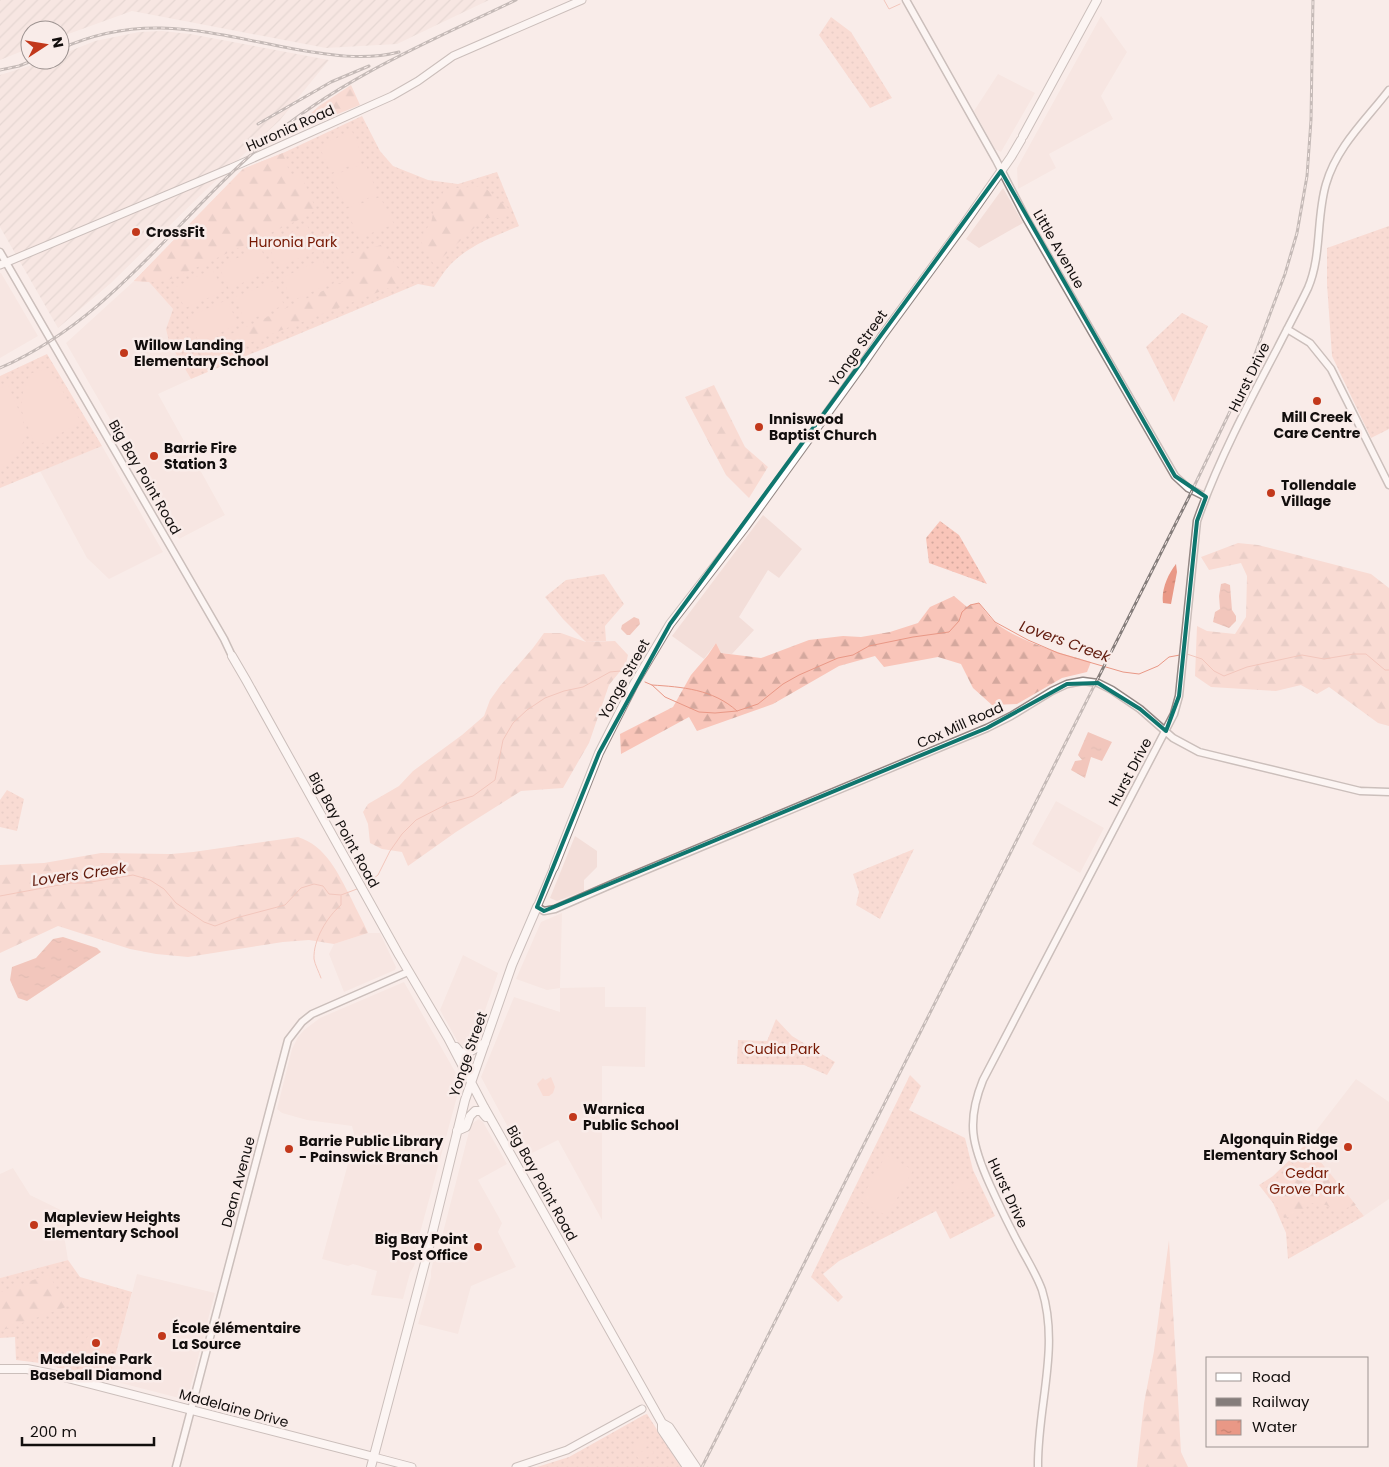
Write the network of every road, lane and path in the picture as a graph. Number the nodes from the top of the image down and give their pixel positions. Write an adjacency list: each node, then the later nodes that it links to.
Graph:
1 (582, 0): 7 (main road, Huronia Road)
2 (906, 0): 5 (street, Little Avenue)
3 (1097, 0): 5 (main road, Yonge Street)
4 (1389, 90): 8 (street, Hurst Drive)
5 (1001, 171): 10 (street, Little Avenue); 14 (main road, Yonge Street)
6 (0, 252): 7 (street, Big Bay Point Road)
7 (3, 264): 11 (street, Big Bay Point Road)
8 (1287, 328): 9 (street); 10 (street, Hurst Drive)
9 (1389, 485)
10 (1206, 497): 12 (street, Hurst Drive)
11 (232, 656): 16 (main road, Big Bay Point Road)
12 (1166, 731): 13 (street, Cox Mill Road); 15 (street, Cox Mill Road); 32 (street, Hurst Drive)
13 (1389, 792)
14 (554, 867): 15 (main road, Yonge Street)
15 (537, 907): 18 (main road, Yonge Street)
16 (408, 972): 17 (main road, Big Bay Point Road); 24 (street, Dean Avenue)
17 (448, 1038): 18 (main road); 19 (main road, Big Bay Point Road)
18 (485, 1043): 19 (main road, Yonge Street)
19 (471, 1082): 20 (main road, Big Bay Point Road); 21 (main road, Yonge Street)
20 (494, 1123): 21 (main road); 26 (main road, Big Bay Point Road)
21 (457, 1131): 25 (main road, Yonge Street)
22 (0, 1369): 24 (main road, Madelaine Drive)
23 (642, 1409): 30 (main road)
24 (191, 1410): 25 (main road, Madelaine Drive); 27 (street, Dean Avenue)
25 (374, 1457): 28 (main road, Yonge Street); 29 (main road)
26 (686, 1462): 31 (main road, Big Bay Point Road)
27 (176, 1467)
28 (371, 1467)
29 (412, 1467)
30 (516, 1467)
31 (696, 1467)
32 (1038, 1467)

